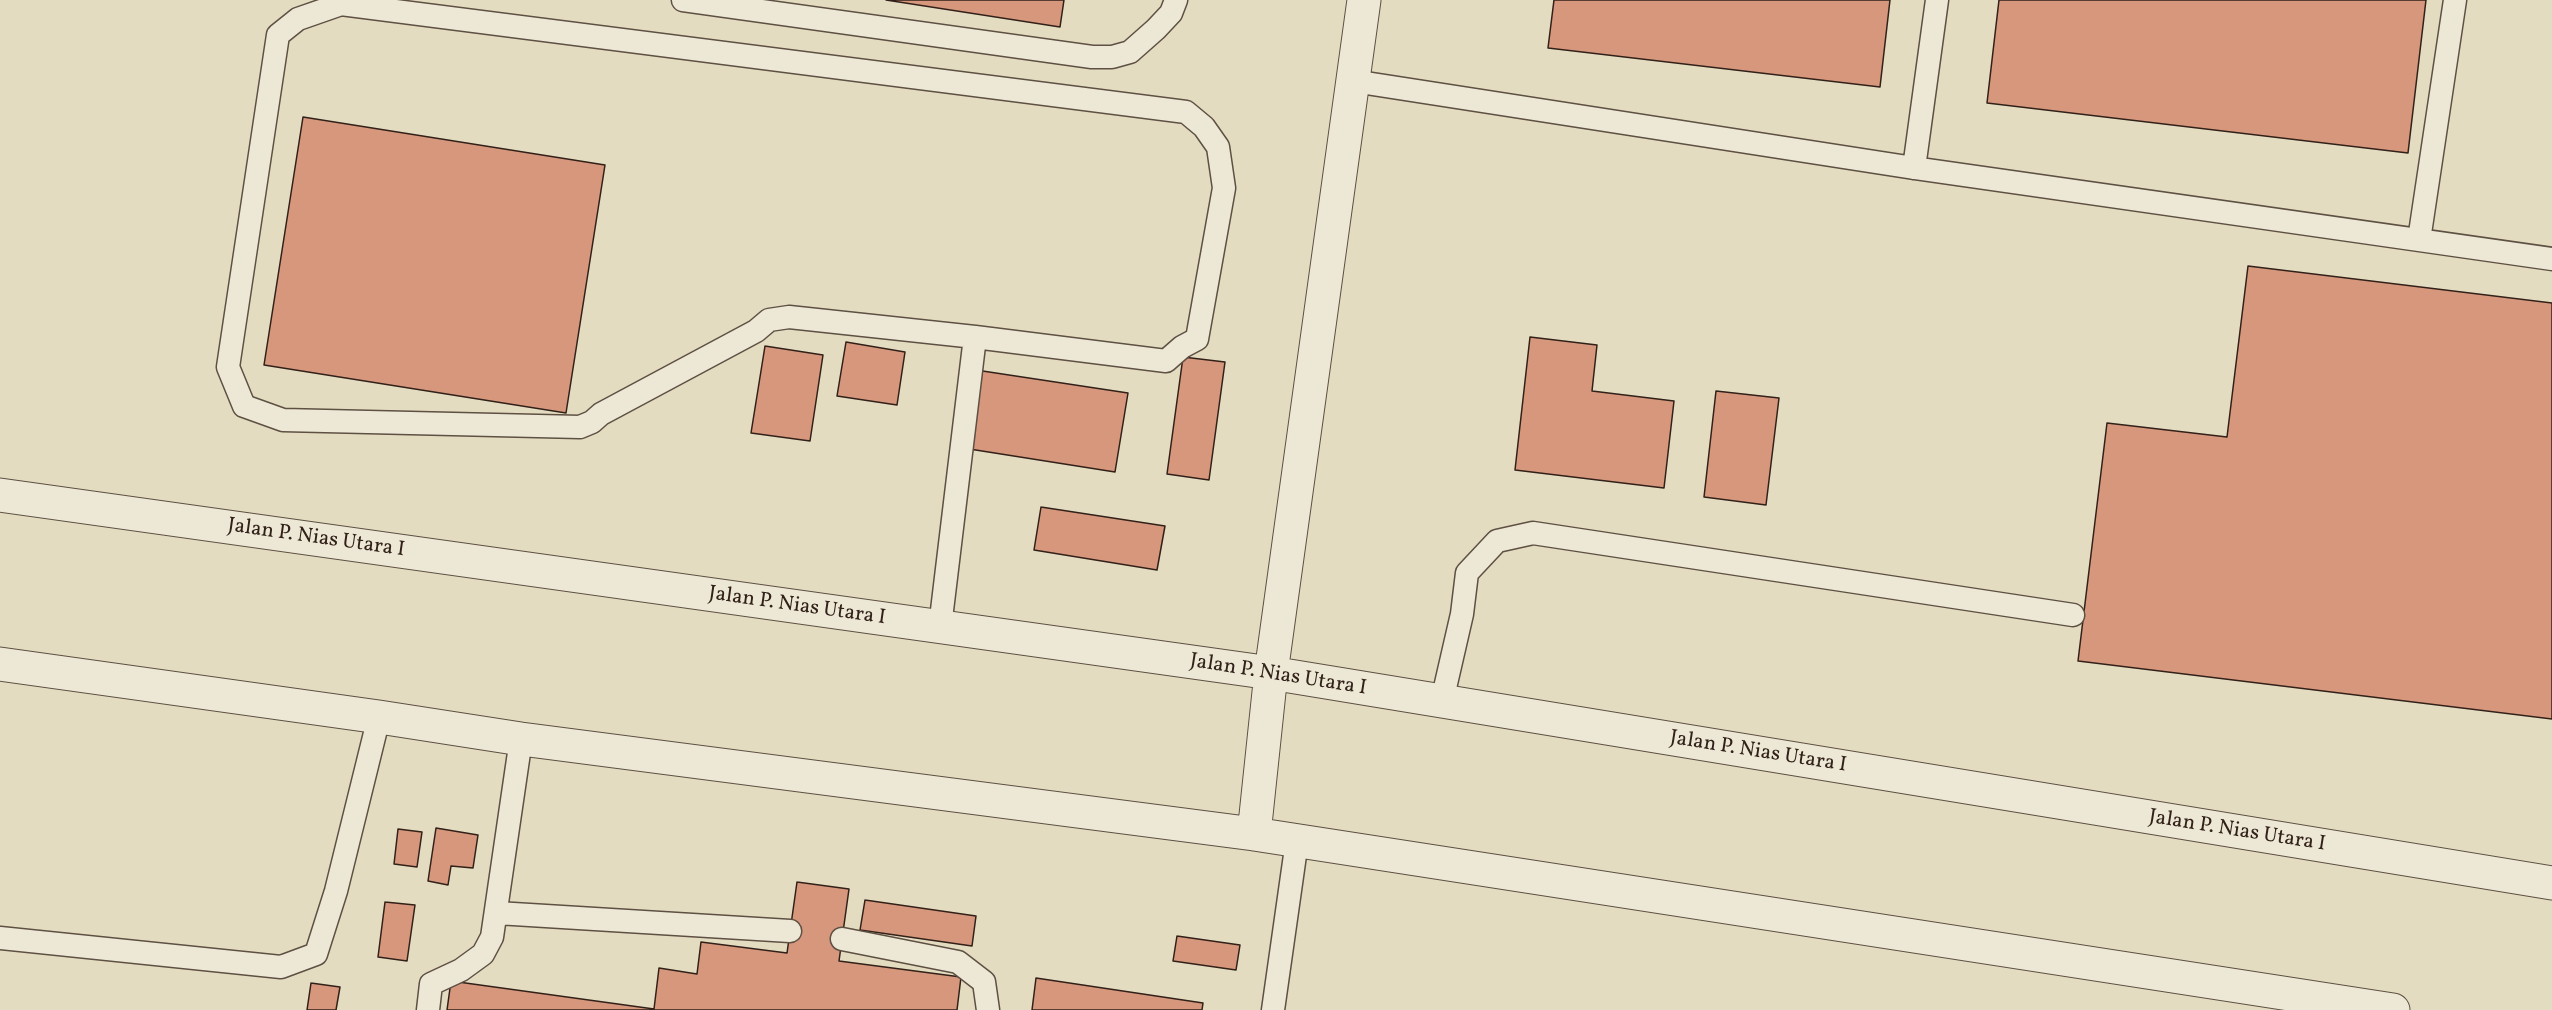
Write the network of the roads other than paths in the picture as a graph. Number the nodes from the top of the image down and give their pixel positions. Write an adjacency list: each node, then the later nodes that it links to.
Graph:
1 (683, 0): 2 (lane)
2 (1176, 0)
3 (1365, 0): 6 (street)
4 (1937, 0): 7 (lane)
5 (2455, 0): 8 (lane)
6 (1353, 81): 7 (lane); 15 (street)
7 (1914, 168): 8 (lane)
8 (2419, 240): 9 (lane)
9 (2552, 259)
10 (975, 337): 10 (lane); 13 (lane)
11 (0, 495): 13 (street, Jalan P. Nias Utara I)
12 (2073, 615): 16 (lane)
13 (940, 627): 15 (street, Jalan P. Nias Utara I)
14 (0, 664): 17 (street)
15 (1271, 673): 16 (street, Jalan P. Nias Utara I); 19 (street)
16 (1442, 701): 21 (street, Jalan P. Nias Utara I)
17 (379, 717): 18 (street); 24 (lane)
18 (521, 740): 19 (street); 22 (lane)
19 (1254, 834): 20 (street)
20 (1297, 841): 28 (lane); 29 (street)
21 (2552, 883)
22 (497, 913): 23 (lane); 26 (lane)
23 (790, 931)
24 (0, 938)
25 (842, 939): 27 (lane)
26 (428, 1010)
27 (988, 1010)
28 (1273, 1010)
29 (2393, 1010)

